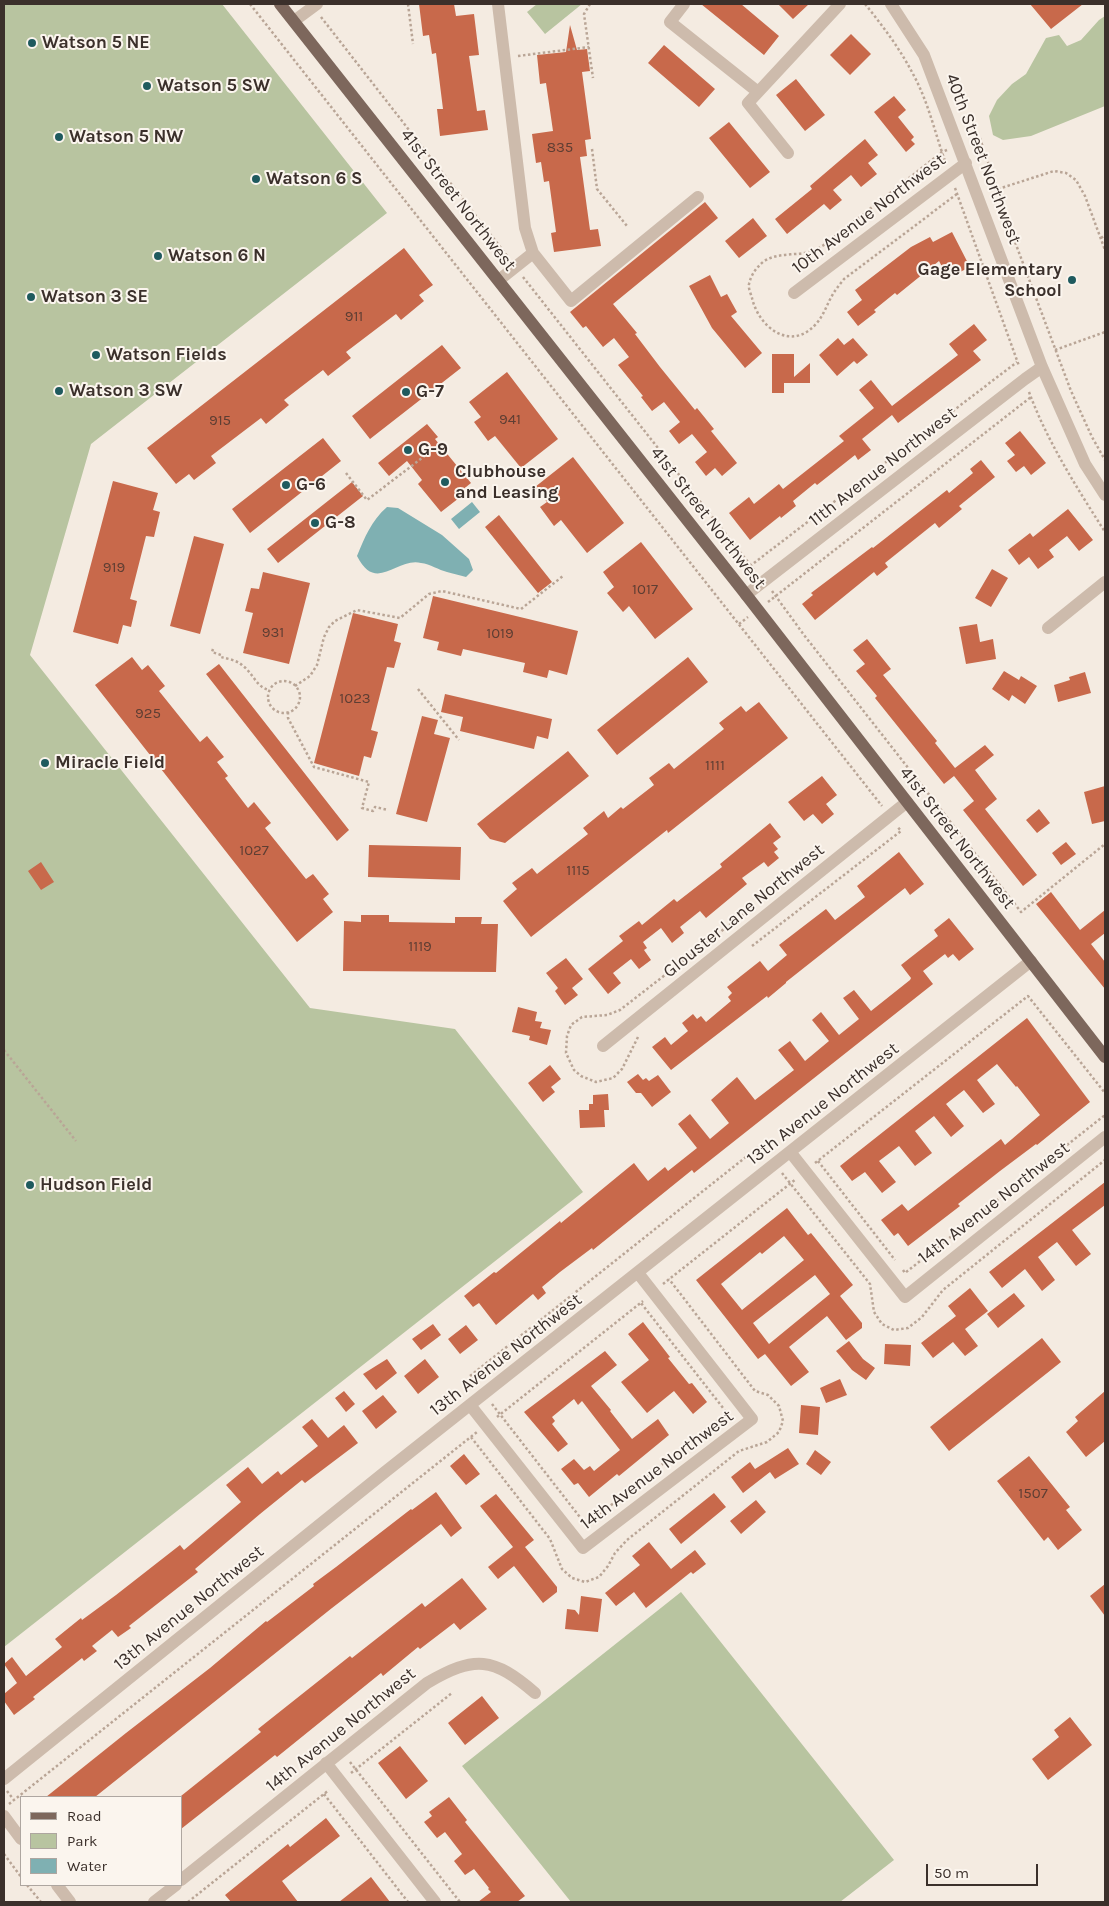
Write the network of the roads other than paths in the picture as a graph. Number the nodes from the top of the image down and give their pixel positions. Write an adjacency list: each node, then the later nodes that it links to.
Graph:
1 (280, 4): 7 (main road, 41st Street Northwest)
2 (498, 4): 12 (street)
3 (684, 4): 8 (street)
4 (840, 4): 8 (street)
5 (891, 4): 10 (street, 40th Street Northwest)
6 (315, 5): 7 (street)
7 (294, 21): 13 (main road, 41st Street Northwest)
8 (758, 92): 9 (street)
9 (788, 153)
10 (966, 163): 14 (street, 10th Avenue Northwest); 15 (street, 40th Street Northwest)
11 (698, 197): 12 (street)
12 (533, 253): 13 (street)
13 (499, 280): 18 (main road, 41st Street Northwest)
14 (794, 293)
15 (1042, 368): 16 (street, 40th Street Northwest); 18 (street, 11th Avenue Northwest)
16 (1105, 495)
17 (1105, 582): 19 (street)
18 (746, 595): 20 (main road, 41st Street Northwest)
19 (1048, 628)
20 (907, 802): 21 (main road, 41st Street Northwest); 22 (street, Glouster Lane Northwest)
21 (1031, 961): 23 (main road, 41st Street Northwest); 25 (street, 13th Avenue Northwest)
22 (603, 1046)
23 (1105, 1057)
24 (1105, 1138): 25 (street, 14th Avenue Northwest)
25 (791, 1153): 26 (street, 13th Avenue Northwest)
26 (638, 1273): 27 (street, 13th Avenue Northwest); 27 (street, 14th Avenue Northwest)
27 (470, 1405): 30 (street, 13th Avenue Northwest)
28 (535, 1693): 29 (street, 14th Avenue Northwest)
29 (326, 1763): 33 (street, 14th Avenue Northwest); 38 (street)
30 (4, 1779)
31 (4, 1816): 32 (street)
32 (20, 1838)
33 (182, 1879)
34 (58, 1886): 36 (street)
35 (175, 1886): 37 (street)
36 (70, 1902)
37 (154, 1902)
38 (434, 1902)

